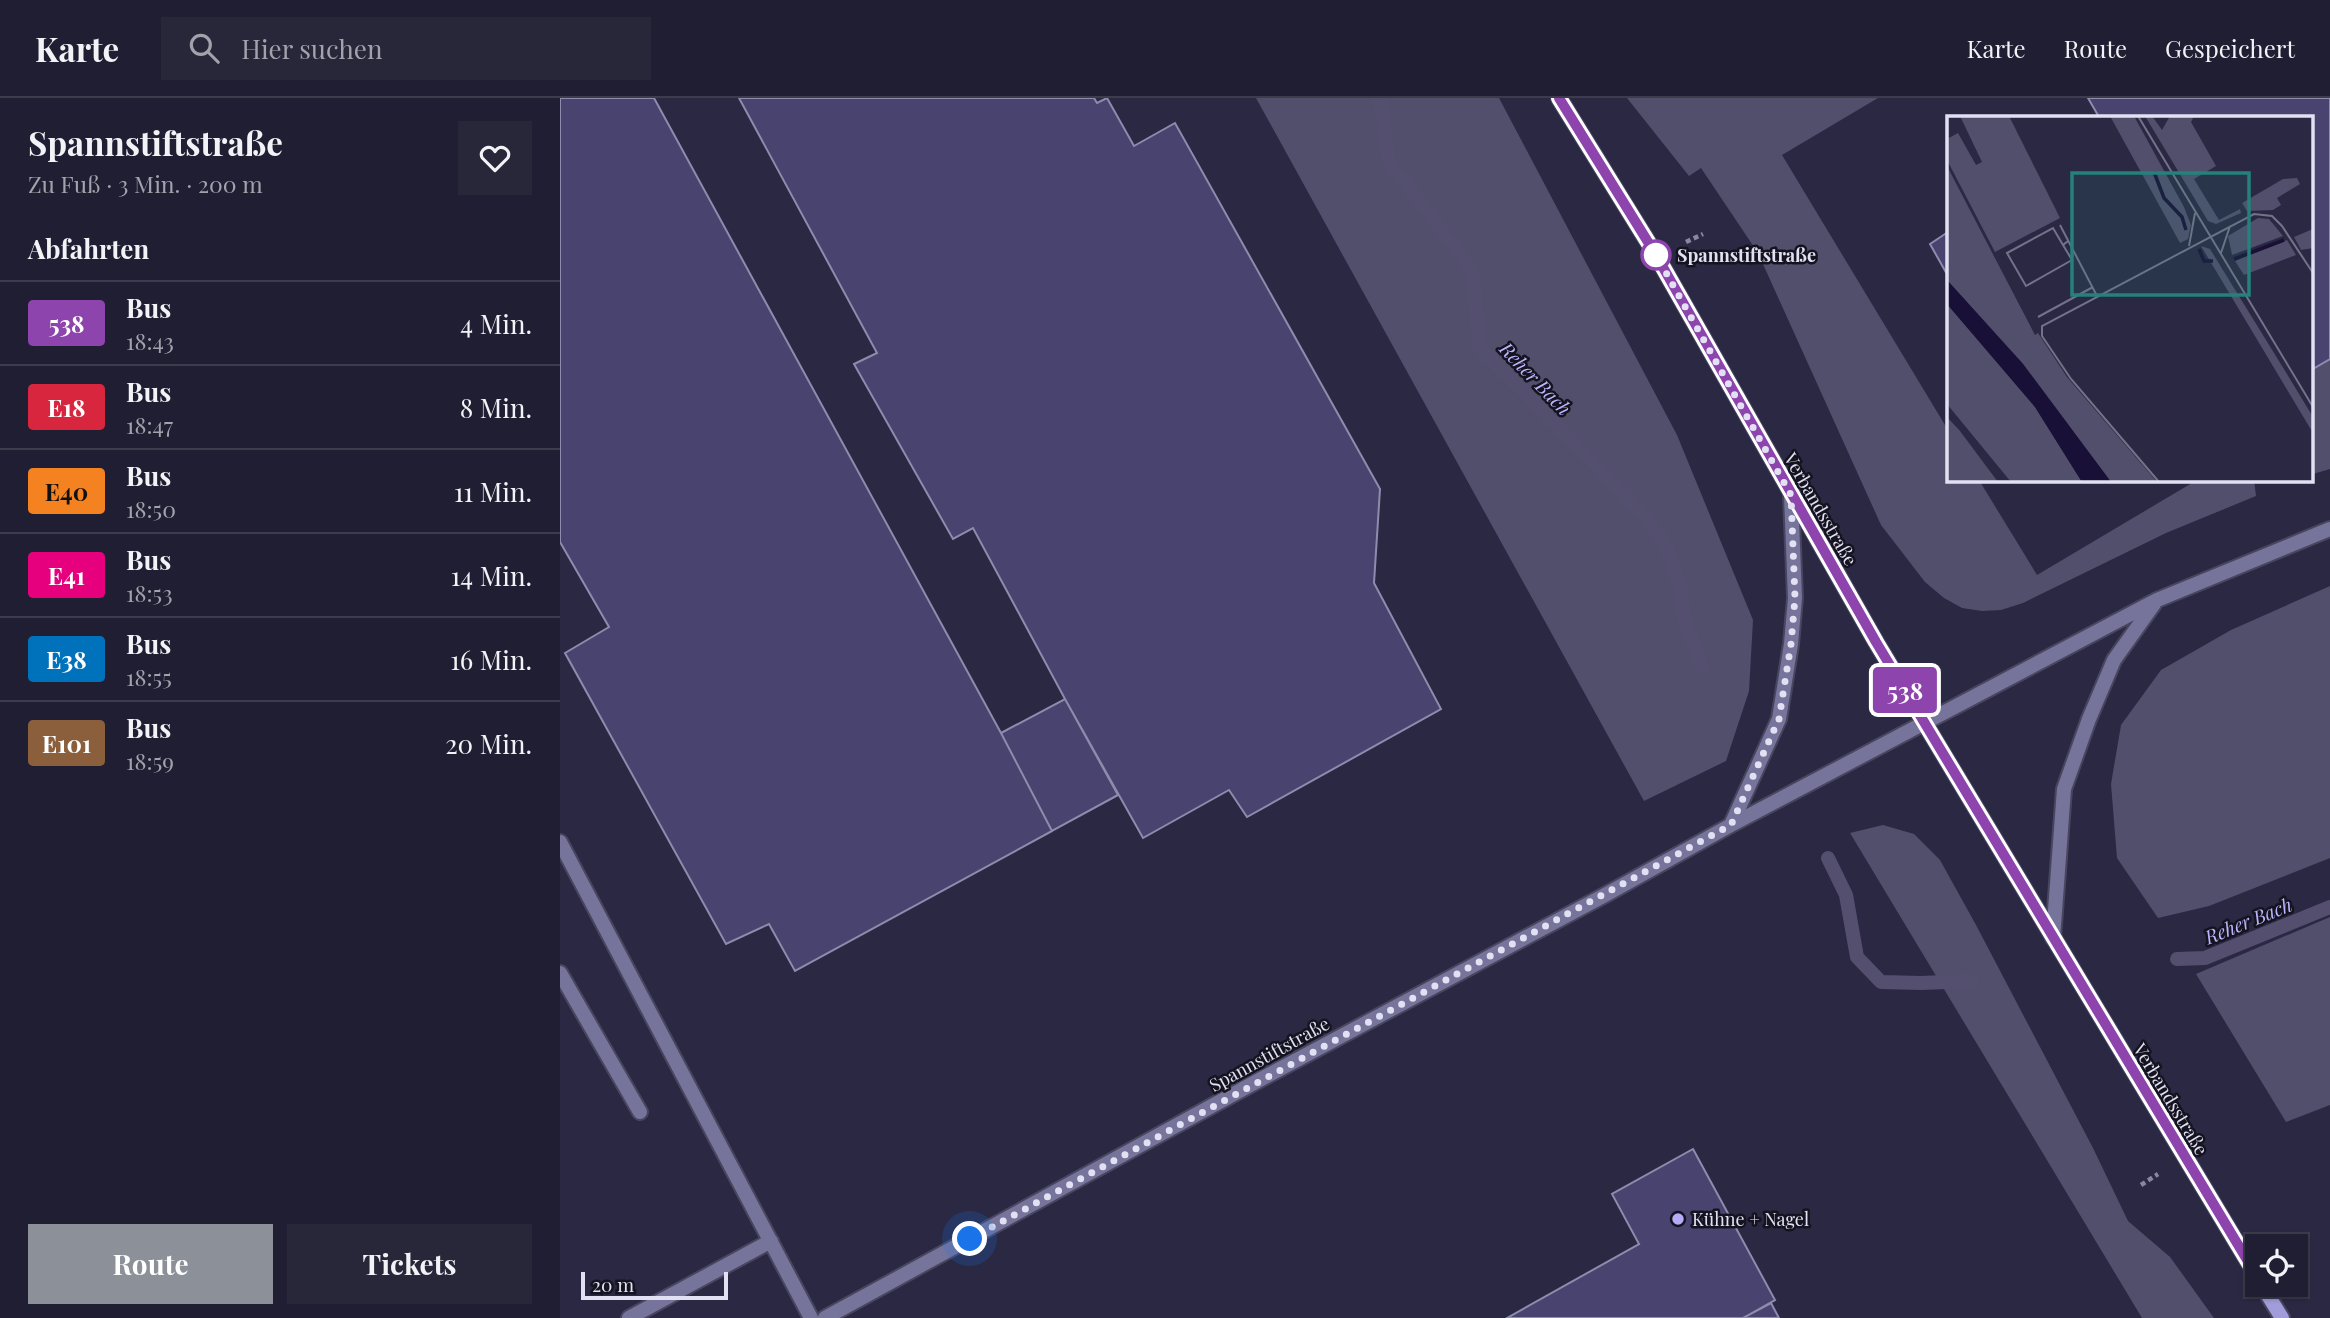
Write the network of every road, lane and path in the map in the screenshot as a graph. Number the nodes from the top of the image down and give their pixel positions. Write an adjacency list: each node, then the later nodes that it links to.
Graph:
1 (1559, 98): 2 (main road, Verbandsstraße)
2 (1791, 495): 5 (main road, Verbandsstraße); 6 (street)
3 (2330, 529): 4 (street)
4 (2157, 600): 5 (street, Spannstiftstraße); 8 (street)
5 (1924, 724): 6 (street, Spannstiftstraße); 8 (main road, Verbandsstraße)
6 (1731, 825): 16 (street, Spannstiftstraße)
7 (560, 842): 11 (street)
8 (2053, 939): 12 (main road, Verbandsstraße)
9 (560, 973): 10 (street)
10 (640, 1112)
11 (771, 1241): 14 (street); 15 (street)
12 (2245, 1257)
13 (2270, 1297): 17 (main road)
14 (629, 1318)
15 (811, 1318)
16 (825, 1318)
17 (2282, 1318)

